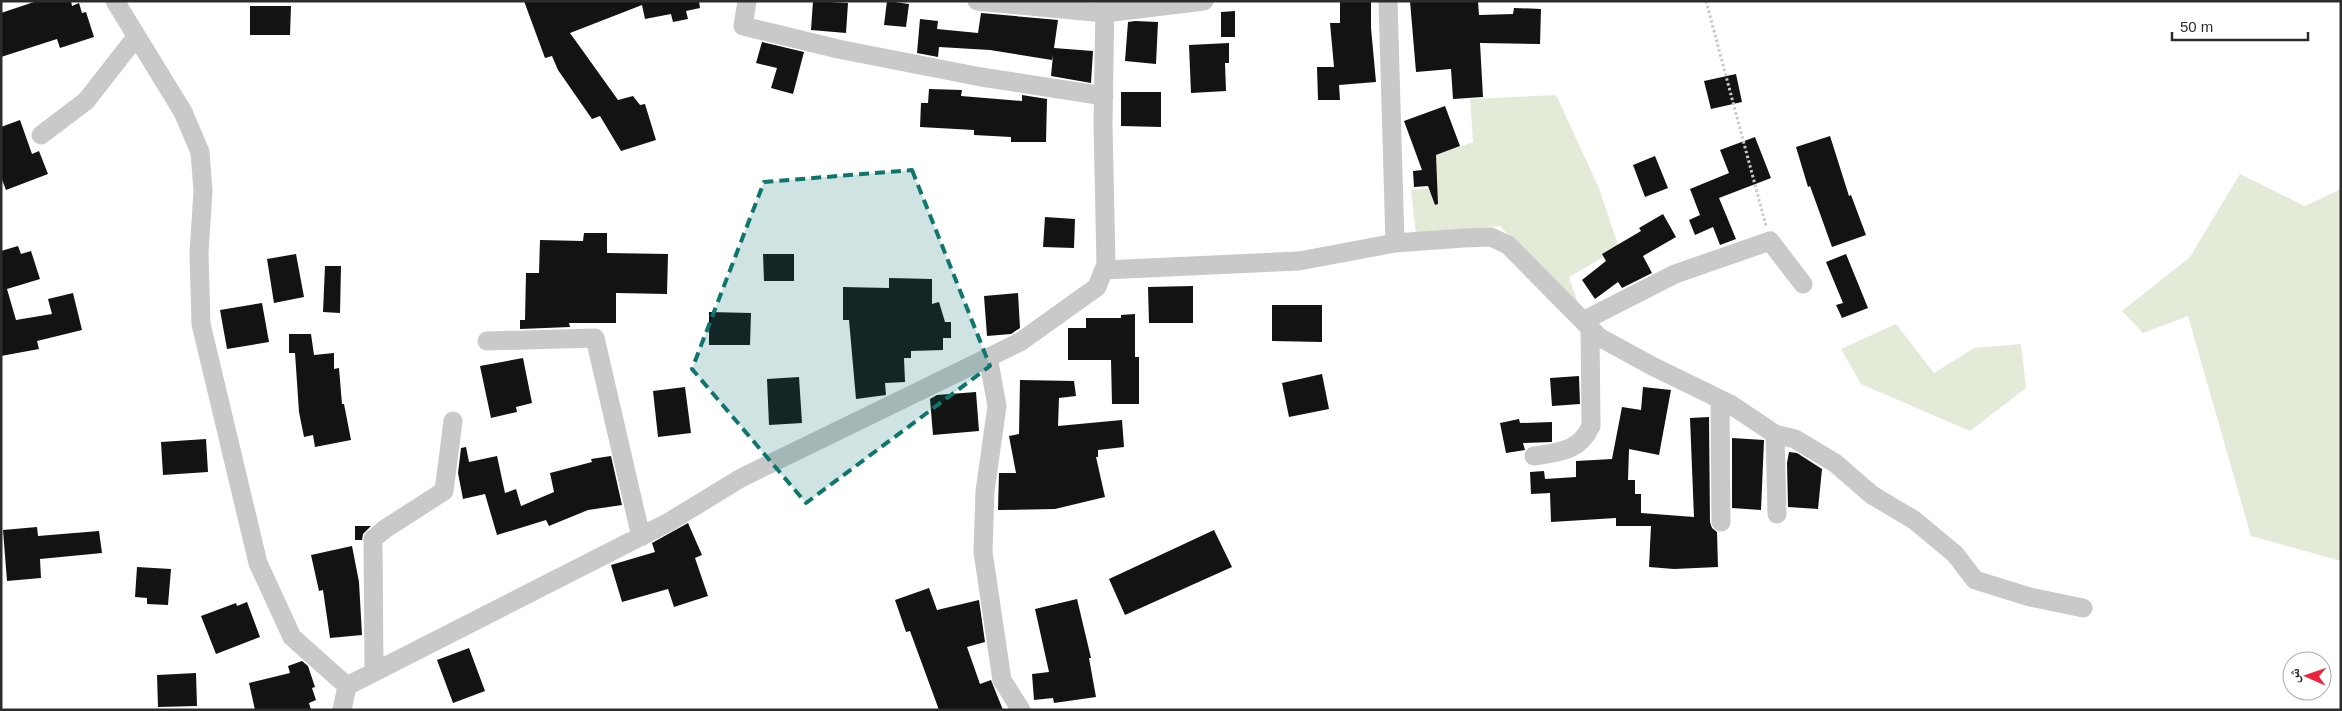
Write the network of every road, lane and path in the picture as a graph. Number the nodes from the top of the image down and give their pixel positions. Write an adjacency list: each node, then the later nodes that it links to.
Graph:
1 (115, 1): 8 (street)
2 (747, 1): 9 (street)
3 (977, 1): 7 (street)
4 (1204, 1): 7 (street)
5 (1388, 1): 12 (street)
6 (1706, 1): 11 (path)
7 (1105, 7): 9 (street)
8 (136, 37): 10 (street); 27 (street)
9 (1104, 96): 13 (street)
10 (40, 134)
11 (1770, 241): 14 (street); 15 (street)
12 (1395, 243): 13 (street); 15 (street)
13 (1104, 270): 17 (street)
14 (1802, 284)
15 (1587, 325): 18 (street); 21 (street)
16 (487, 341): 24 (street)
17 (988, 357): 24 (street); 29 (street)
18 (1720, 400): 20 (street); 23 (street)
19 (454, 421): 26 (street)
20 (1775, 434): 22 (street); 25 (street)
21 (1534, 456)
22 (1777, 514)
23 (1721, 522)
24 (641, 536): 26 (street)
25 (2083, 608)
26 (374, 672): 27 (street)
27 (347, 686): 28 (street)
28 (342, 710)
29 (1021, 710)

